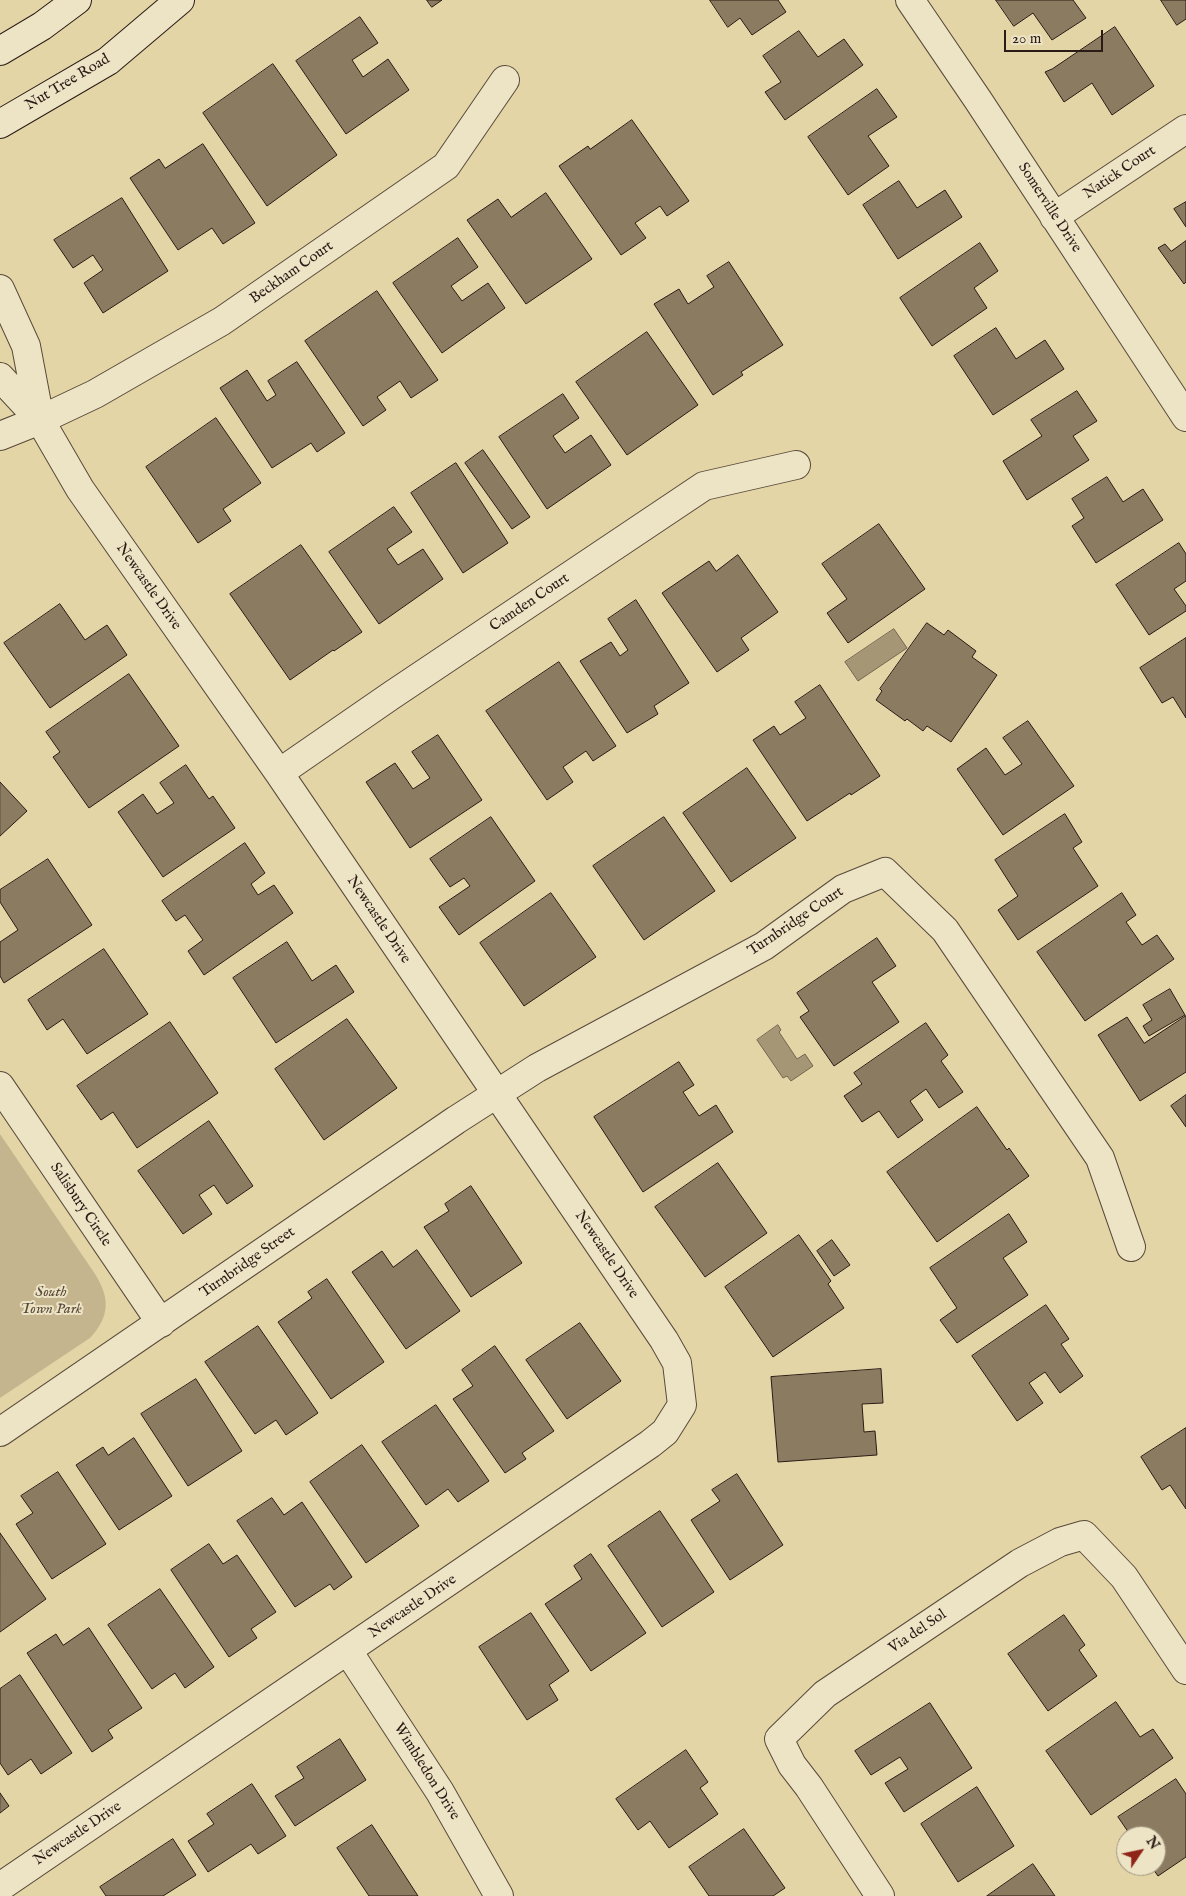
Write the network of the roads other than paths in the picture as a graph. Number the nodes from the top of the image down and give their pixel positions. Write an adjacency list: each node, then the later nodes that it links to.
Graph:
1 (77, 0): 4 (street)
2 (180, 0): 6 (street, Nut Tree Road)
3 (910, 0): 8 (street, Somerville Drive)
4 (0, 51)
5 (505, 80): 12 (street, Beckham Court)
6 (0, 124)
7 (1186, 128): 8 (street, Natick Court)
8 (1054, 217): 11 (street, Somerville Drive)
9 (0, 289): 12 (street, Newcastle Drive)
10 (0, 377): 12 (street, Newcastle Drive)
11 (1186, 417)
12 (40, 420): 13 (street, Beckham Court); 15 (street, Newcastle Drive)
13 (0, 436)
14 (796, 465): 15 (street, Camden Court)
15 (279, 774): 17 (street, Newcastle Drive)
16 (0, 1086): 19 (street, Salisbury Circle)
17 (496, 1094): 18 (street, Turnbridge Court); 19 (street, Turnbridge Street); 21 (street, Newcastle Drive)
18 (1131, 1247)
19 (161, 1324): 20 (street, Turnbridge Street)
20 (0, 1432)
21 (348, 1651): 23 (street, Newcastle Drive); 24 (street, Wimbledon Drive)
22 (1186, 1670): 25 (street, Via del Sol)
23 (0, 1887)
24 (499, 1896)
25 (880, 1896)

